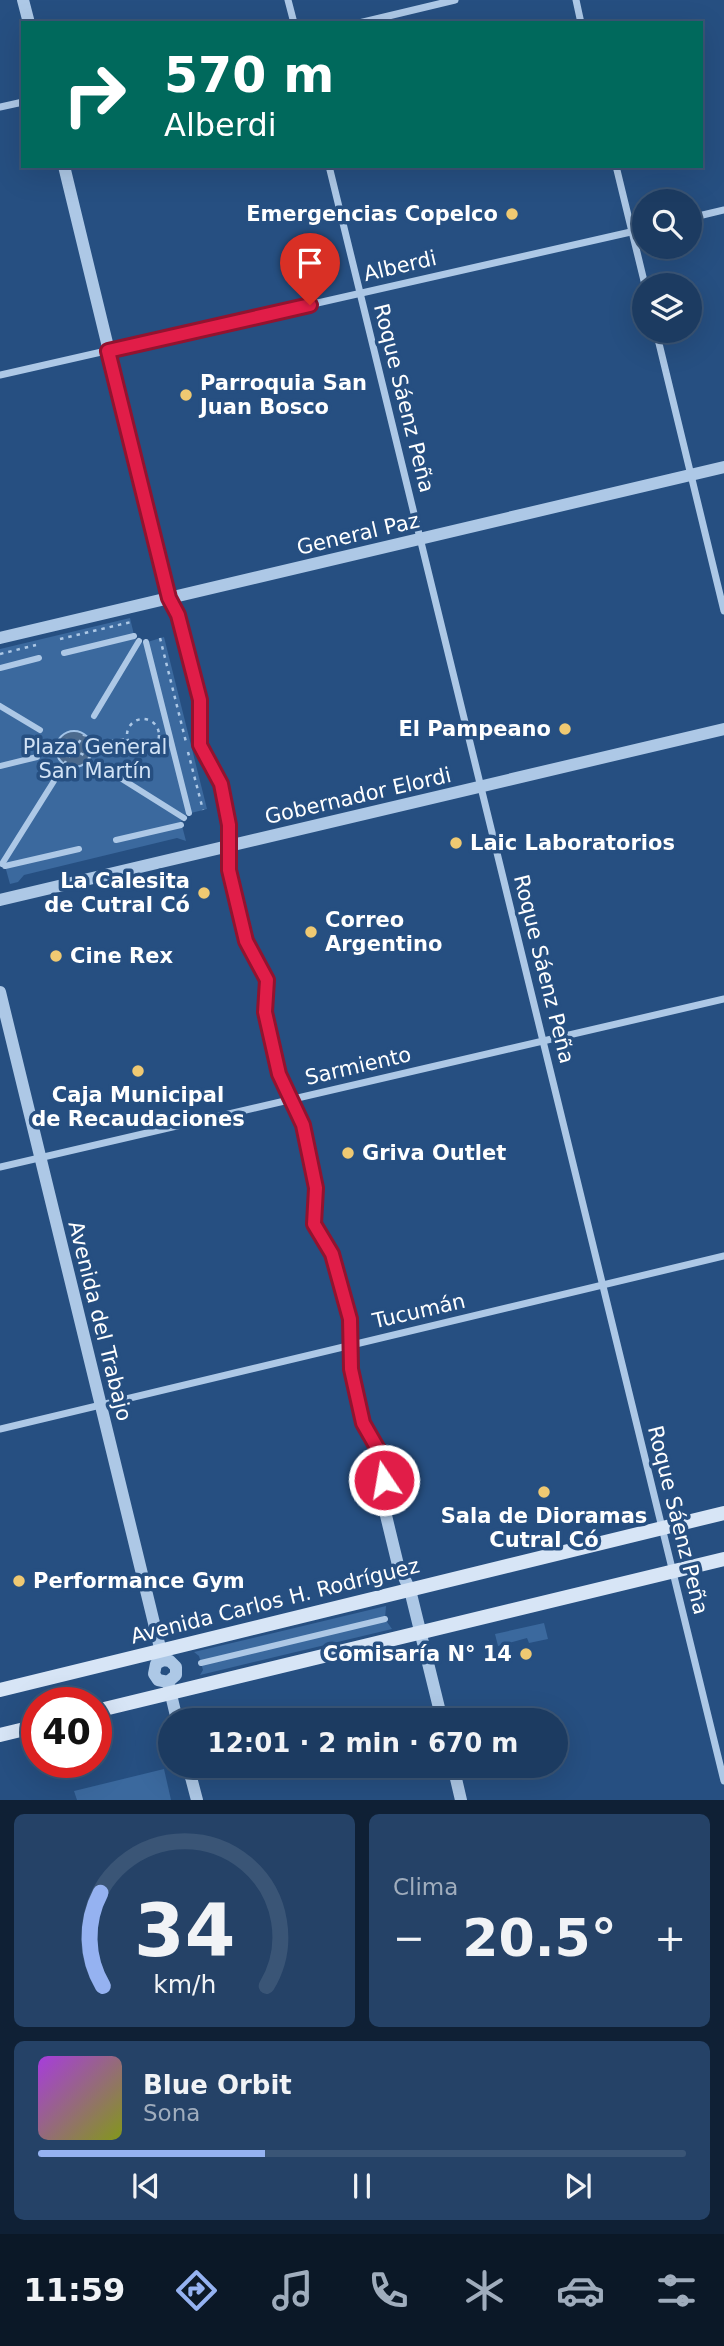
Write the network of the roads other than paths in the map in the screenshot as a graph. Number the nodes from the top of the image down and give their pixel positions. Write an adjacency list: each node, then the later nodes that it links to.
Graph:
1 (23, 0): 5 (street)
2 (288, 0): 6 (street)
3 (455, 0): 7 (street)
4 (576, 0): 8 (street)
5 (28, 21)
6 (293, 21)
7 (367, 21)
8 (581, 21)
9 (21, 102): 10 (street)
10 (0, 107)
11 (64, 168): 19 (street)
12 (329, 168): 17 (street, Roque Sáenz Peña)
13 (616, 168): 16 (street)
14 (724, 210): 15 (street)
15 (702, 215)
16 (632, 231): 17 (street, Alberdi)
17 (360, 293): 19 (street, Alberdi); 23 (street, Roque Sáenz Peña)
18 (659, 343): 22 (street)
19 (108, 351): 20 (street, Alberdi); 24 (street)
20 (0, 375)
21 (724, 467): 22 (street, General Paz)
22 (691, 475): 23 (street, General Paz); 25 (street)
23 (420, 539): 24 (street, General Paz); 39 (street, Roque Sáenz Peña)
24 (169, 598): 26 (street, General Paz); 42 (street)
25 (724, 611)
26 (0, 638)
27 (140, 640): 28 (street); 32 (street); 40 (street)
28 (64, 653)
29 (39, 658): 30 (street)
30 (0, 668)
31 (0, 706): 34 (street)
32 (94, 716)
33 (724, 729): 39 (street, Gobernador Elordi)
34 (40, 730)
35 (37, 757): 36 (street)
36 (0, 766)
37 (106, 769): 40 (street)
38 (54, 781): 43 (street)
39 (481, 787): 42 (street, Gobernador Elordi); 47 (street, Roque Sáenz Peña)
40 (185, 819): 41 (street)
41 (116, 840)
42 (229, 846): 44 (street, Gobernador Elordi); 48 (street)
43 (79, 849)
44 (0, 900)
45 (0, 992): 49 (street, Avenida del Trabajo)
46 (724, 999): 47 (street, Sarmiento)
47 (543, 1041): 48 (street, Sarmiento); 52 (street, Roque Sáenz Peña)
48 (291, 1100): 49 (street, Sarmiento); 53 (street)
49 (41, 1158): 50 (street, Sarmiento); 54 (street, Avenida del Trabajo)
50 (0, 1167)
51 (724, 1256): 52 (street, Tucumán)
52 (603, 1285): 53 (street, Tucumán); 57 (street, Roque Sáenz Peña)
53 (351, 1345): 54 (street, Tucumán); 60 (street)
54 (100, 1405): 55 (street, Tucumán); 63 (street, Avenida del Trabajo)
55 (0, 1429)
56 (724, 1513): 57 (main road, Avenida Carlos H. Rodríguez)
57 (662, 1528): 59 (street, Roque Sáenz Peña); 60 (main road, Avenida Carlos H. Rodríguez)
58 (724, 1559): 59 (main road)
59 (673, 1571): 62 (main road); 74 (street, Roque Sáenz Peña)
60 (410, 1590): 62 (street); 63 (main road, Avenida Carlos H. Rodríguez)
61 (385, 1619): 64 (street)
62 (420, 1632): 65 (main road); 69 (street)
63 (161, 1655): 65 (street, Avenida del Trabajo); 66 (main road, Avenida Carlos H. Rodríguez)
64 (201, 1663)
65 (169, 1688): 67 (main road); 68 (street, Avenida del Trabajo)
66 (0, 1690)
67 (112, 1706)
68 (174, 1708)
69 (439, 1708)
70 (21, 1730): 71 (main road)
71 (0, 1735)
72 (191, 1778): 75 (street)
73 (456, 1778): 76 (street)
74 (724, 1781)
75 (197, 1800)
76 (461, 1800)

